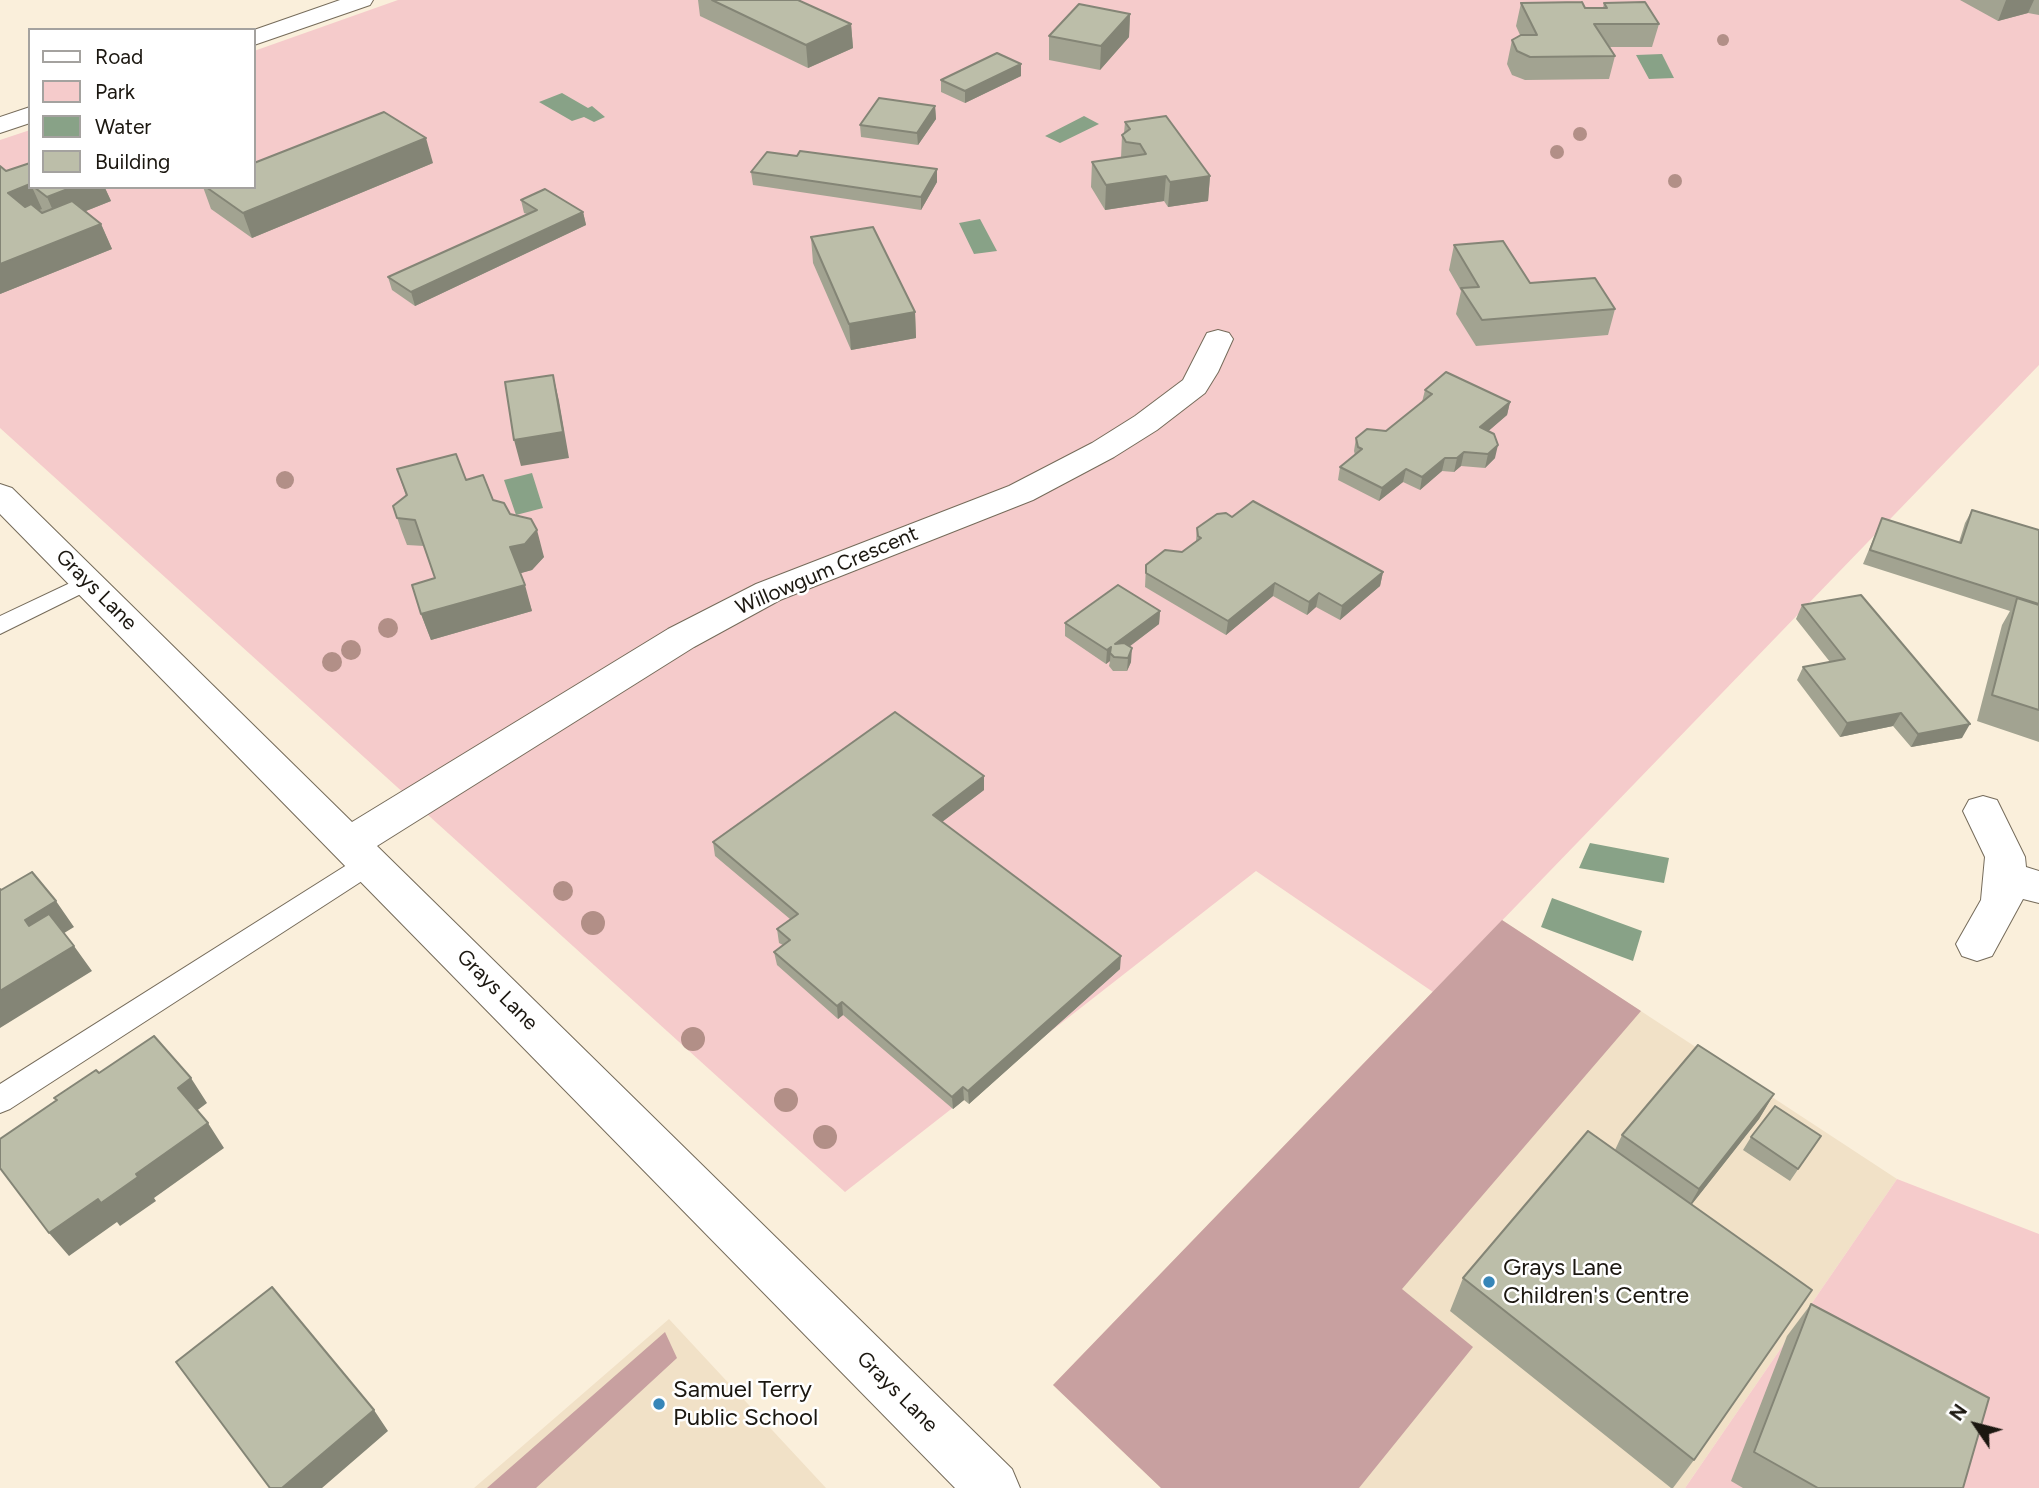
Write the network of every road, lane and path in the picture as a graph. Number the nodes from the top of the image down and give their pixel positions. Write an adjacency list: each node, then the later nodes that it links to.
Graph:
1 (362, 0): 2 (street)
2 (256, 37)
3 (28, 116): 4 (street)
4 (0, 125)
5 (1218, 339): 10 (street, Willowgum Crescent)
6 (0, 495): 7 (street, Grays Lane)
7 (88, 582): 8 (lane); 10 (street, Grays Lane)
8 (0, 626)
9 (1983, 811): 11 (street)
10 (360, 853): 13 (lane); 14 (street, Grays Lane)
11 (2022, 883): 12 (street)
12 (1976, 944)
13 (0, 1100)
14 (993, 1488)

